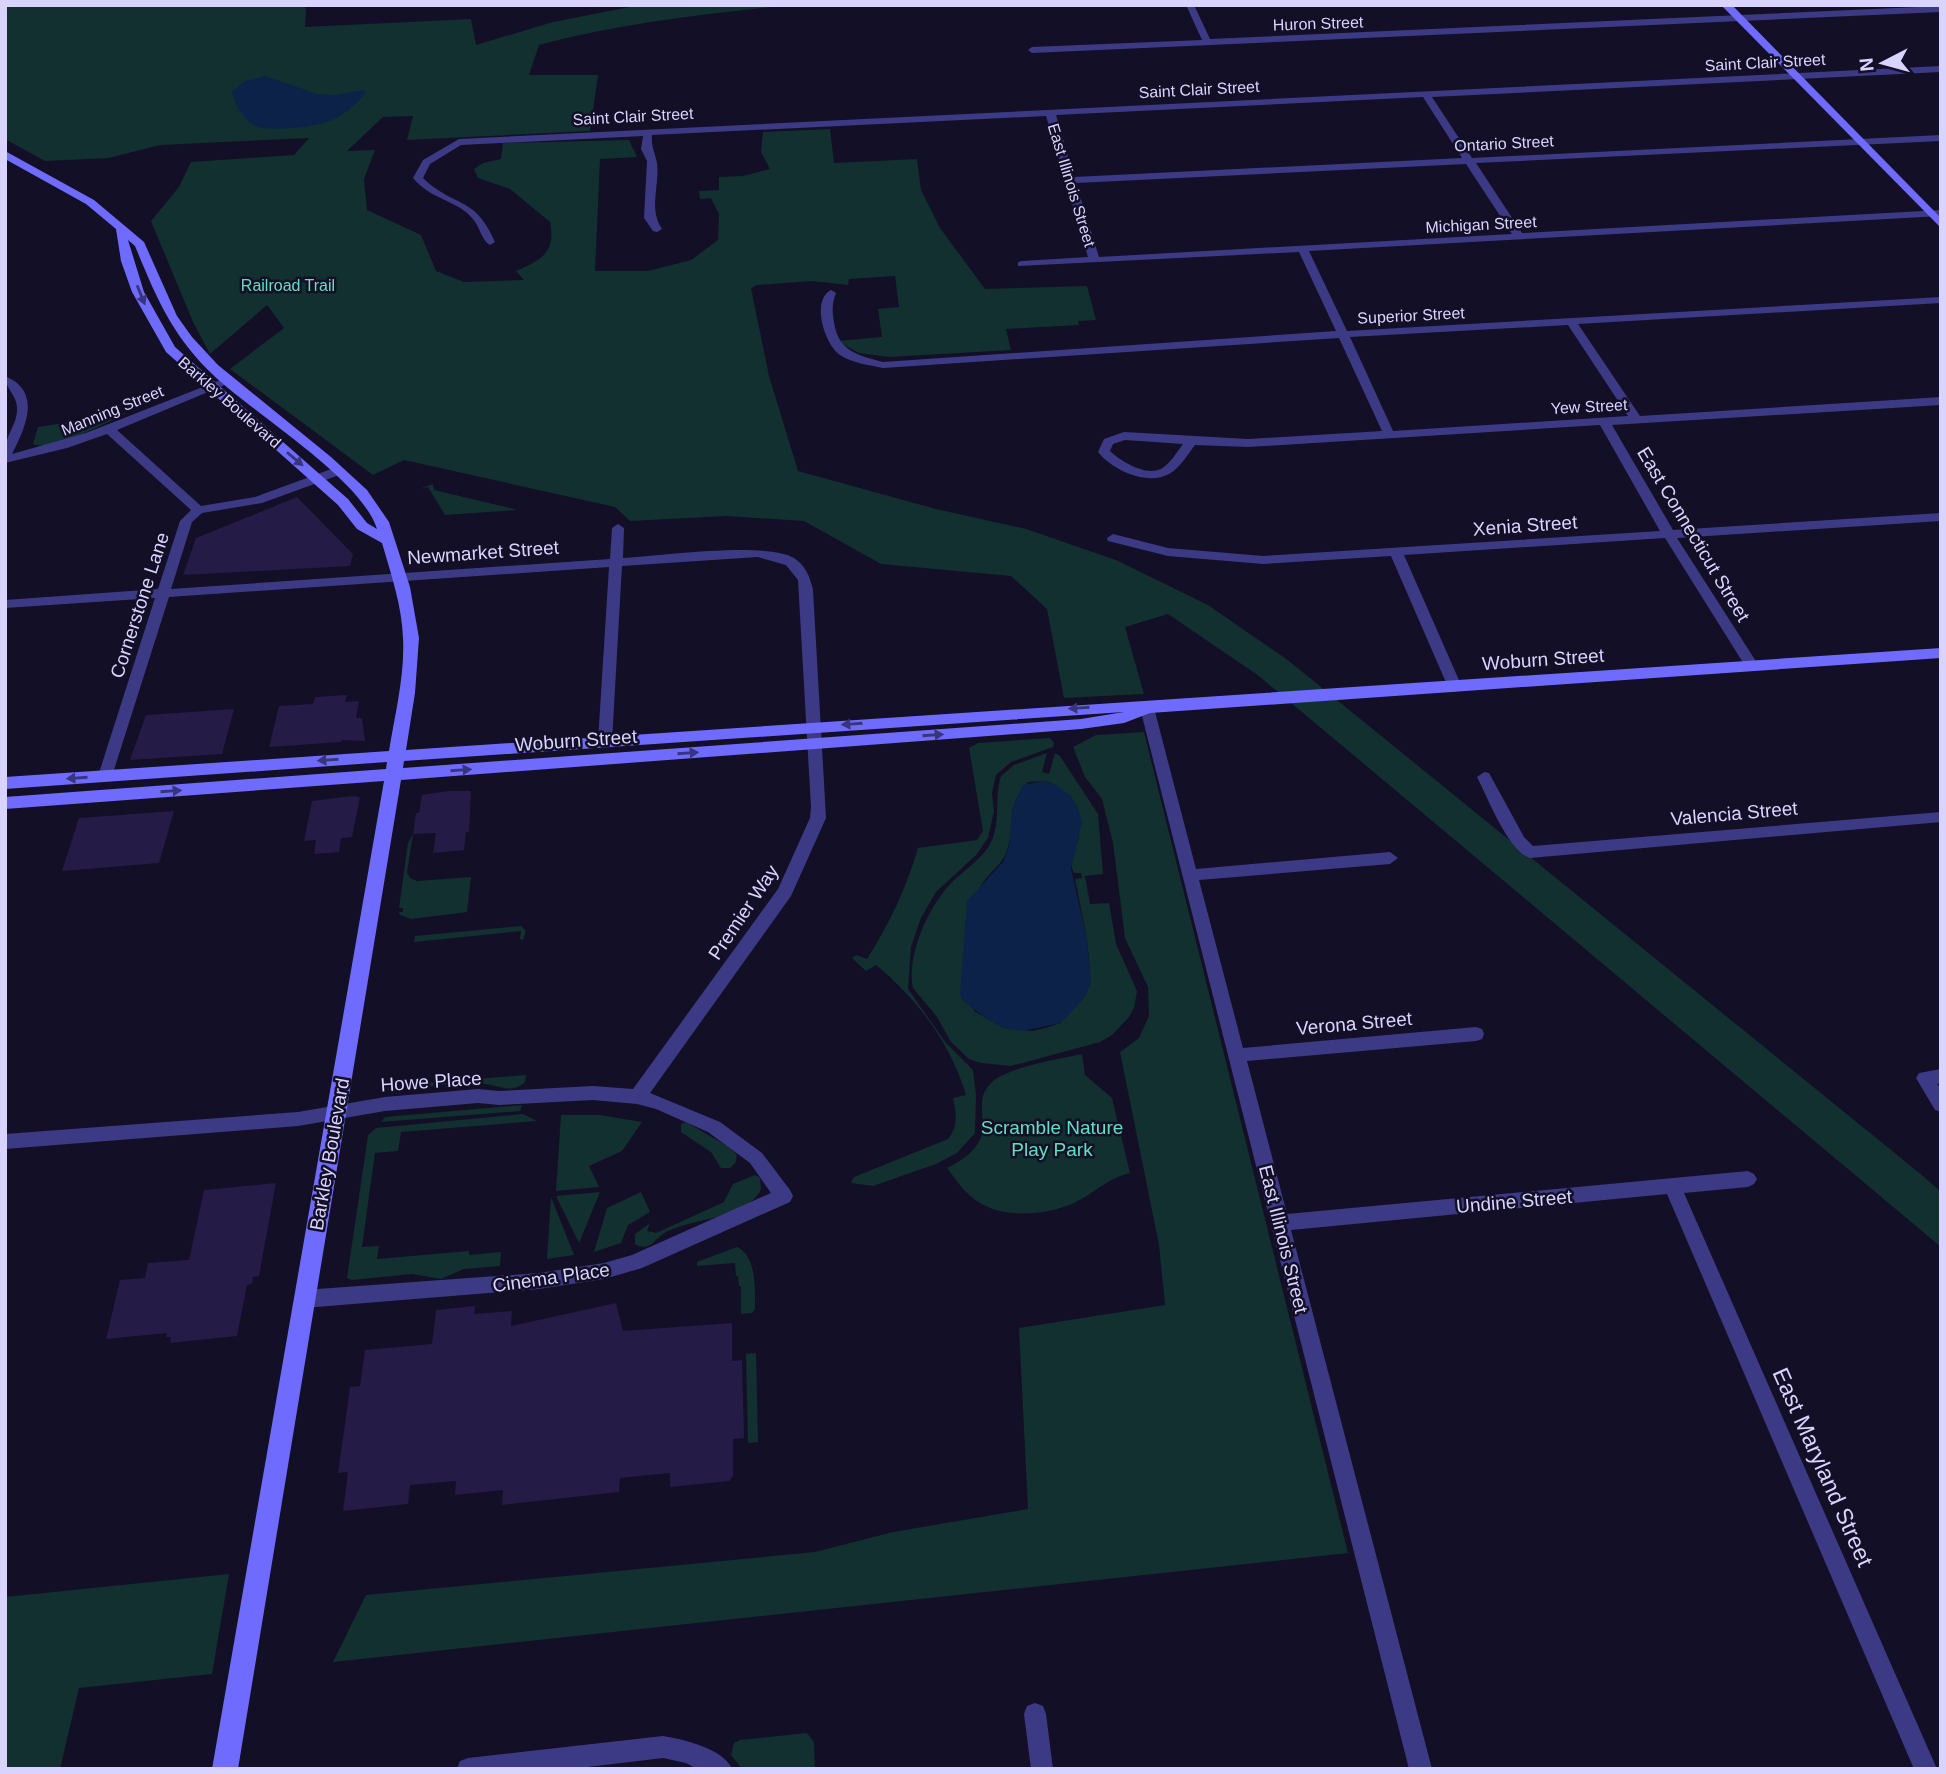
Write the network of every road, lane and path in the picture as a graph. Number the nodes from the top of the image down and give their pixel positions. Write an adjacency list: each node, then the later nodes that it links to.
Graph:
1 (1190, 5): 7 (street)
2 (1726, 5): 5 (main road)
3 (1925, 7): 4 (street, Huron Street); 5 (street, Huron Street); 6 (street)
4 (1941, 9)
5 (1739, 18): 7 (street, Huron Street); 10 (main road)
6 (1941, 21)
7 (1207, 42): 8 (street, Huron Street)
8 (1032, 50)
9 (1941, 69): 10 (street, Saint Clair Street)
10 (1796, 76): 11 (street, Saint Clair Street); 15 (main road)
11 (1425, 94): 12 (street, Saint Clair Street); 17 (street)
12 (1050, 112): 13 (street, Saint Clair Street); 18 (street, East Illinois Street)
13 (648, 131): 21 (street); 24 (street, Saint Clair Street)
14 (1941, 138): 15 (street, Ontario Street)
15 (1859, 141): 17 (street, Ontario Street); 19 (main road)
16 (5, 154): 22 (main road, Barkley Boulevard)
17 (1471, 160): 18 (street, Ontario Street); 23 (street)
18 (1069, 180): 26 (street, East Illinois Street)
19 (1935, 214): 20 (main road); 23 (street, Michigan Street)
20 (1941, 225)
21 (657, 229)
22 (121, 230): 33 (main road, Barkley Boulevard); 34 (main road, Barkley Boulevard, one-way to 34)
23 (1520, 238): 25 (street, Michigan Street)
24 (490, 242)
25 (1302, 247): 26 (street, Michigan Street); 31 (street)
26 (1094, 259): 27 (street, Michigan Street)
27 (1022, 264)
28 (831, 293): 31 (street, Superior Street)
29 (1941, 300): 30 (street, Superior Street)
30 (1572, 323): 31 (street, Superior Street); 36 (street, East Connecticut Street)
31 (1342, 334): 39 (street)
32 (5, 379): 41 (street)
33 (228, 380): 34 (street, Manning Street); 42 (main road, Barkley Boulevard)
34 (211, 386): 38 (street, Manning Street); 43 (main road, Barkley Boulevard, one-way to 43)
35 (1941, 401): 36 (street, Yew Street)
36 (1636, 419): 37 (street, Yew Street)
37 (1604, 421): 39 (street, Yew Street); 47 (street, East Connecticut Street)
38 (109, 430): 41 (street, Manning Street); 44 (street)
39 (1389, 435): 40 (street, Yew Street)
40 (1192, 441): 40 (street)
41 (5, 457)
42 (338, 471): 43 (street); 49 (main road, Barkley Boulevard)
43 (317, 479): 44 (street); 49 (main road, Barkley Boulevard)
44 (198, 510): 53 (street, Cornerstone Lane)
45 (1941, 517): 47 (street, Xenia Street)
46 (618, 528): 51 (street)
47 (1669, 535): 50 (street, Xenia Street); 56 (street, East Connecticut Street)
48 (1113, 538): 50 (street, Xenia Street)
49 (386, 540): 52 (main road, Barkley Boulevard)
50 (1396, 552): 57 (street)
51 (616, 562): 52 (street, Newmarket Street); 59 (street, Newmarket Street); 60 (street)
52 (400, 577): 53 (street, Newmarket Street); 61 (main road, Barkley Boulevard)
53 (163, 593): 54 (street, Newmarket Street); 62 (street, Cornerstone Lane)
54 (5, 604)
55 (1941, 653): 56 (main road, Woburn Street)
56 (1752, 666): 57 (main road, Woburn Street)
57 (1455, 687): 58 (main road, Woburn Street)
58 (1147, 708): 59 (main road, Woburn Street); 68 (street, East Illinois Street)
59 (815, 735): 60 (main road, Woburn Street); 61 (main road, Woburn Street, one-way to 59); 72 (street, Premier Way)
60 (605, 741): 61 (main road, Woburn Street)
61 (395, 765): 62 (main road, Woburn Street, one-way to 62); 65 (main road, Woburn Street, one-way to 61); 74 (main road, Barkley Boulevard)
62 (105, 776): 64 (main road, Woburn Street, one-way to 64)
63 (1484, 777): 66 (street, Valencia Street)
64 (5, 783)
65 (5, 803)
66 (1941, 817)
67 (1390, 858): 68 (street)
68 (1190, 874): 70 (street, East Illinois Street)
69 (1476, 1034): 70 (street, Verona Street)
70 (1237, 1055): 79 (street, East Illinois Street)
71 (1933, 1077): 73 (street)
72 (637, 1097): 74 (street, Howe Place); 78 (street, Howe Place)
73 (1941, 1105)
74 (336, 1113): 75 (street, Howe Place); 80 (main road, Barkley Boulevard)
75 (5, 1142)
76 (1748, 1179): 77 (street, Undine Street)
77 (1672, 1186): 79 (street, Undine Street); 88 (street, East Maryland Street)
78 (784, 1196): 80 (street, Cinema Place)
79 (1280, 1223): 87 (street, East Illinois Street)
80 (304, 1299): 83 (main road, Barkley Boulevard)
81 (1035, 1714): 86 (street)
82 (602, 1761): 84 (street); 85 (street)
83 (225, 1769)
84 (468, 1769)
85 (721, 1769)
86 (1042, 1769)
87 (1421, 1769)
88 (1926, 1769)

